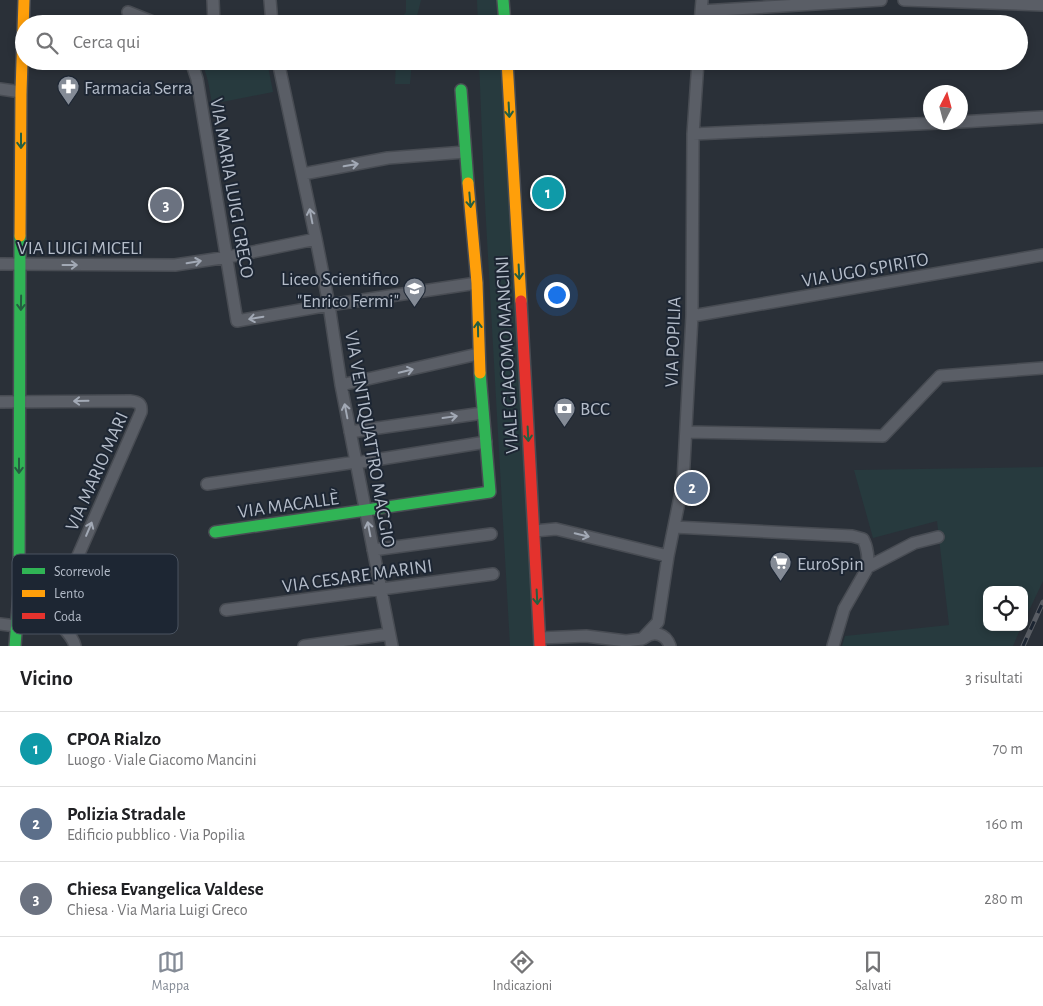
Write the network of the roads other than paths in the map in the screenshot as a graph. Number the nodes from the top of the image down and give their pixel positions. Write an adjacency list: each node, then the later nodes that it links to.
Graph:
1 (24, 0): 10 (street)
2 (213, 0): 12 (street)
3 (270, 0): 13 (street)
4 (503, 0): 14 (street)
5 (881, 0): 7 (street)
6 (904, 0): 8 (street)
7 (701, 5)
8 (1043, 5)
9 (128, 12): 11 (street)
10 (24, 15)
11 (136, 15)
12 (214, 15)
13 (271, 15)
14 (504, 15)
15 (22, 70): 22 (street)
16 (194, 70): 31 (street, VIA MARIA LUIGI GRECO)
17 (280, 70): 28 (street, VIA VENTIQUATTRO MAGGIO)
18 (507, 70): 51 (street, VIALE GIACOMO MANCINI, one-way to 51)
19 (697, 70): 26 (street, VIA POPILIA)
20 (0, 89): 22 (street)
21 (461, 90): 27 (street, VIALE GIACOMO MANCINI)
22 (22, 92): 33 (street, one-way to 33)
23 (1043, 117): 24 (street)
24 (968, 122)
25 (923, 124): 26 (street)
26 (693, 134): 36 (street, VIA POPILIA)
27 (465, 152): 28 (street, one-way to 27); 34 (street, VIALE GIACOMO MANCINI, one-way to 34)
28 (303, 174): 29 (street, VIA VENTIQUATTRO MAGGIO, one-way to 28)
29 (316, 239): 31 (street, VIA LUIGI MICELI); 35 (street, VIA VENTIQUATTRO MAGGIO)
30 (1043, 256): 36 (street, VIA UGO SPIRITO)
31 (228, 257): 33 (street, VIA LUIGI MICELI, one-way to 31); 35 (street, VIA MARIA LUIGI GRECO, one-way to 31)
32 (0, 264): 33 (street, VIA LUIGI MICELI)
33 (22, 265): 41 (street, one-way to 41)
34 (477, 283): 35 (street); 37 (street, VIALE GIACOMO MANCINI, one-way to 34)
35 (329, 305): 39 (street, VIA VENTIQUATTRO MAGGIO)
36 (692, 316): 44 (street, VIA POPILIA)
37 (478, 354): 39 (street, one-way to 37); 42 (street, VIALE GIACOMO MANCINI)
38 (1043, 368): 44 (street)
39 (341, 385): 43 (street, VIA VENTIQUATTRO MAGGIO, one-way to 39)
40 (0, 402): 41 (street)
41 (19, 402): 56 (street, one-way to 56); 57 (street, VIA MARIO MARI, one-way to 41)
42 (483, 413): 43 (street, one-way to 42); 45 (street, VIALE GIACOMO MANCINI)
43 (350, 432): 46 (street, VIA VENTIQUATTRO MAGGIO)
44 (686, 432): 50 (street, VIA POPILIA)
45 (486, 442): 46 (street); 48 (street, VIALE GIACOMO MANCINI)
46 (356, 462): 47 (street); 49 (street, VIA VENTIQUATTRO MAGGIO)
47 (207, 484)
48 (490, 492): 49 (street, VIA MACALLÈ)
49 (365, 510): 52 (street, VIA MACALLÈ); 55 (street, VIA VENTIQUATTRO MAGGIO, one-way to 49)
50 (674, 527): 58 (street, VIA POPILIA); 59 (street)
51 (534, 531): 58 (street, one-way to 58); 66 (street, VIALE GIACOMO MANCINI, one-way to 66)
52 (215, 532)
53 (491, 534): 55 (street)
54 (938, 537): 59 (street)
55 (373, 550): 61 (street, VIA VENTIQUATTRO MAGGIO)
56 (19, 554)
57 (78, 554)
58 (668, 556): 63 (street, VIA POPILIA)
59 (868, 568): 71 (street)
60 (493, 574): 61 (street, VIA CESARE MARINI)
61 (381, 590): 62 (street, VIA CESARE MARINI); 64 (street, VIA VENTIQUATTRO MAGGIO)
62 (226, 610)
63 (658, 622): 65 (street); 68 (street)
64 (390, 634): 69 (street); 70 (street, VIA VENTIQUATTRO MAGGIO)
65 (642, 641): 67 (street); 68 (street)
66 (540, 642): 67 (street)
67 (629, 644)
68 (669, 644)
69 (304, 646)
70 (392, 646)
71 (833, 646)

